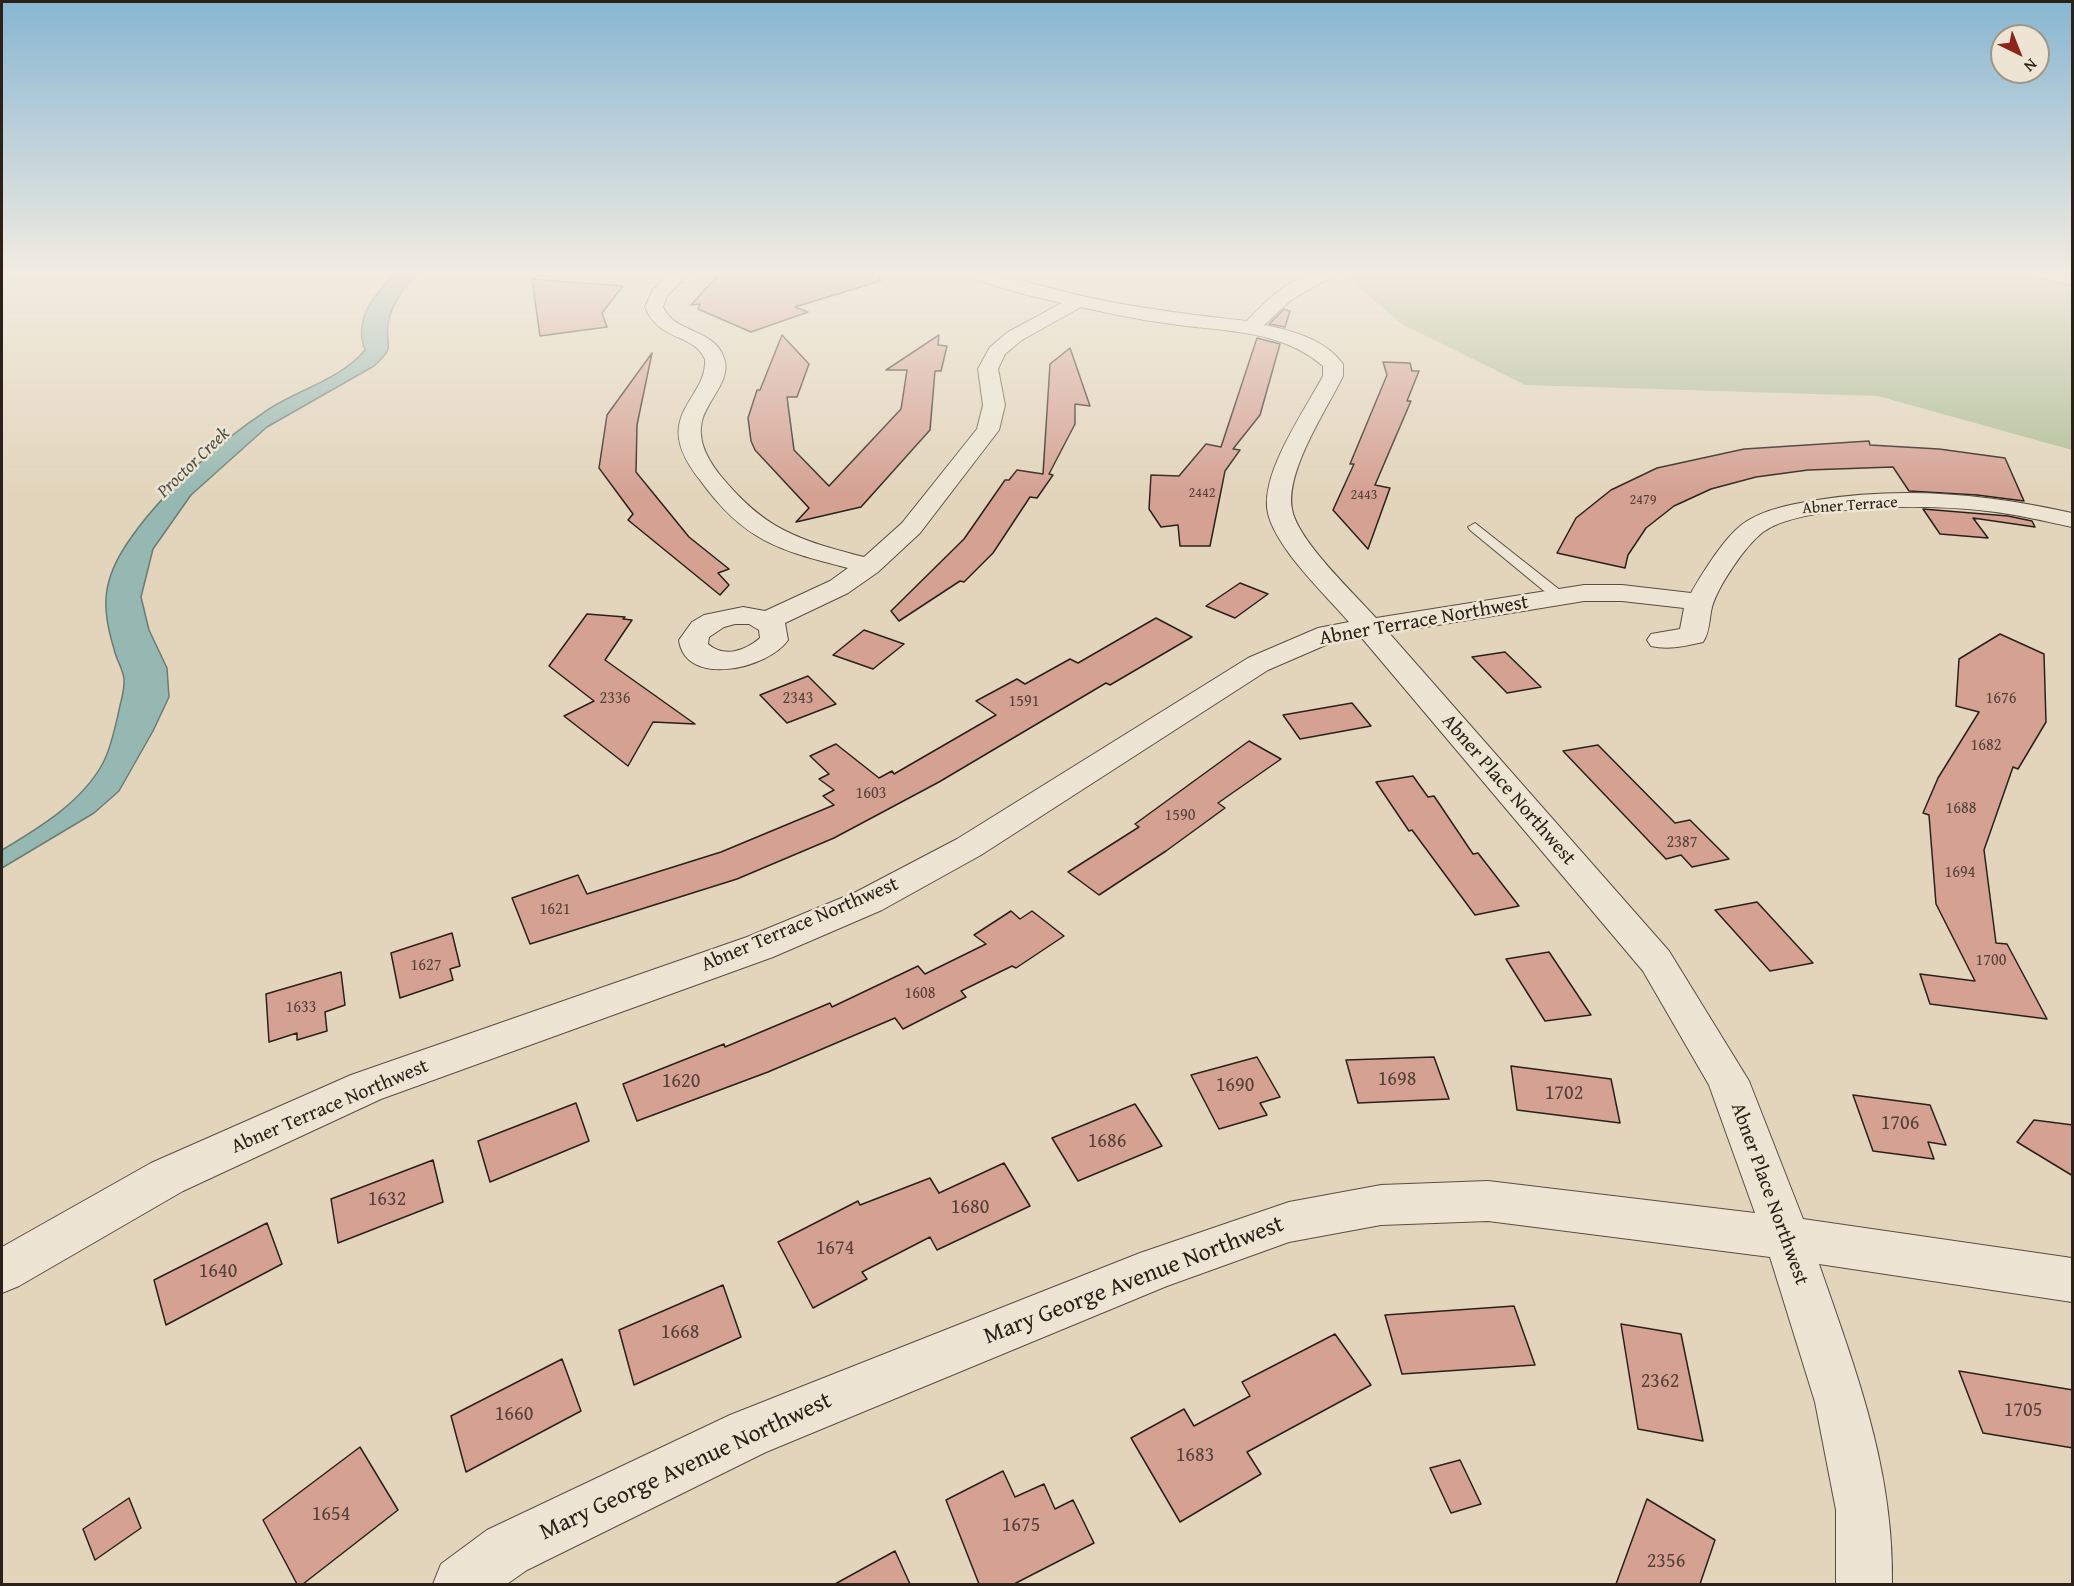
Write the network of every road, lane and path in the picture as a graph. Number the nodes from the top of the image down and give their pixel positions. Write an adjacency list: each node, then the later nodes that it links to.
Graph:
1 (707, 348): 6 (street)
2 (1001, 348): 6 (street)
3 (1316, 348): 10 (street, Abner Place Northwest)
4 (2073, 520): 8 (street, Abner Terrace)
5 (1475, 527): 7 (lane)
6 (868, 566): 9 (street)
7 (1560, 597): 8 (street, Abner Terrace Northwest); 10 (street, Abner Terrace Northwest)
8 (1699, 602): 11 (street, Abner Terrace)
9 (766, 621)
10 (1370, 629): 12 (street, Abner Place Northwest); 13 (street, Abner Terrace Northwest)
11 (1661, 640)
12 (1787, 1238): 14 (street, Mary George Avenue Northwest); 15 (street, Mary George Avenue Northwest); 16 (street, Abner Place Northwest)
13 (2, 1271)
14 (2073, 1280)
15 (461, 1584)
16 (1864, 1584)

